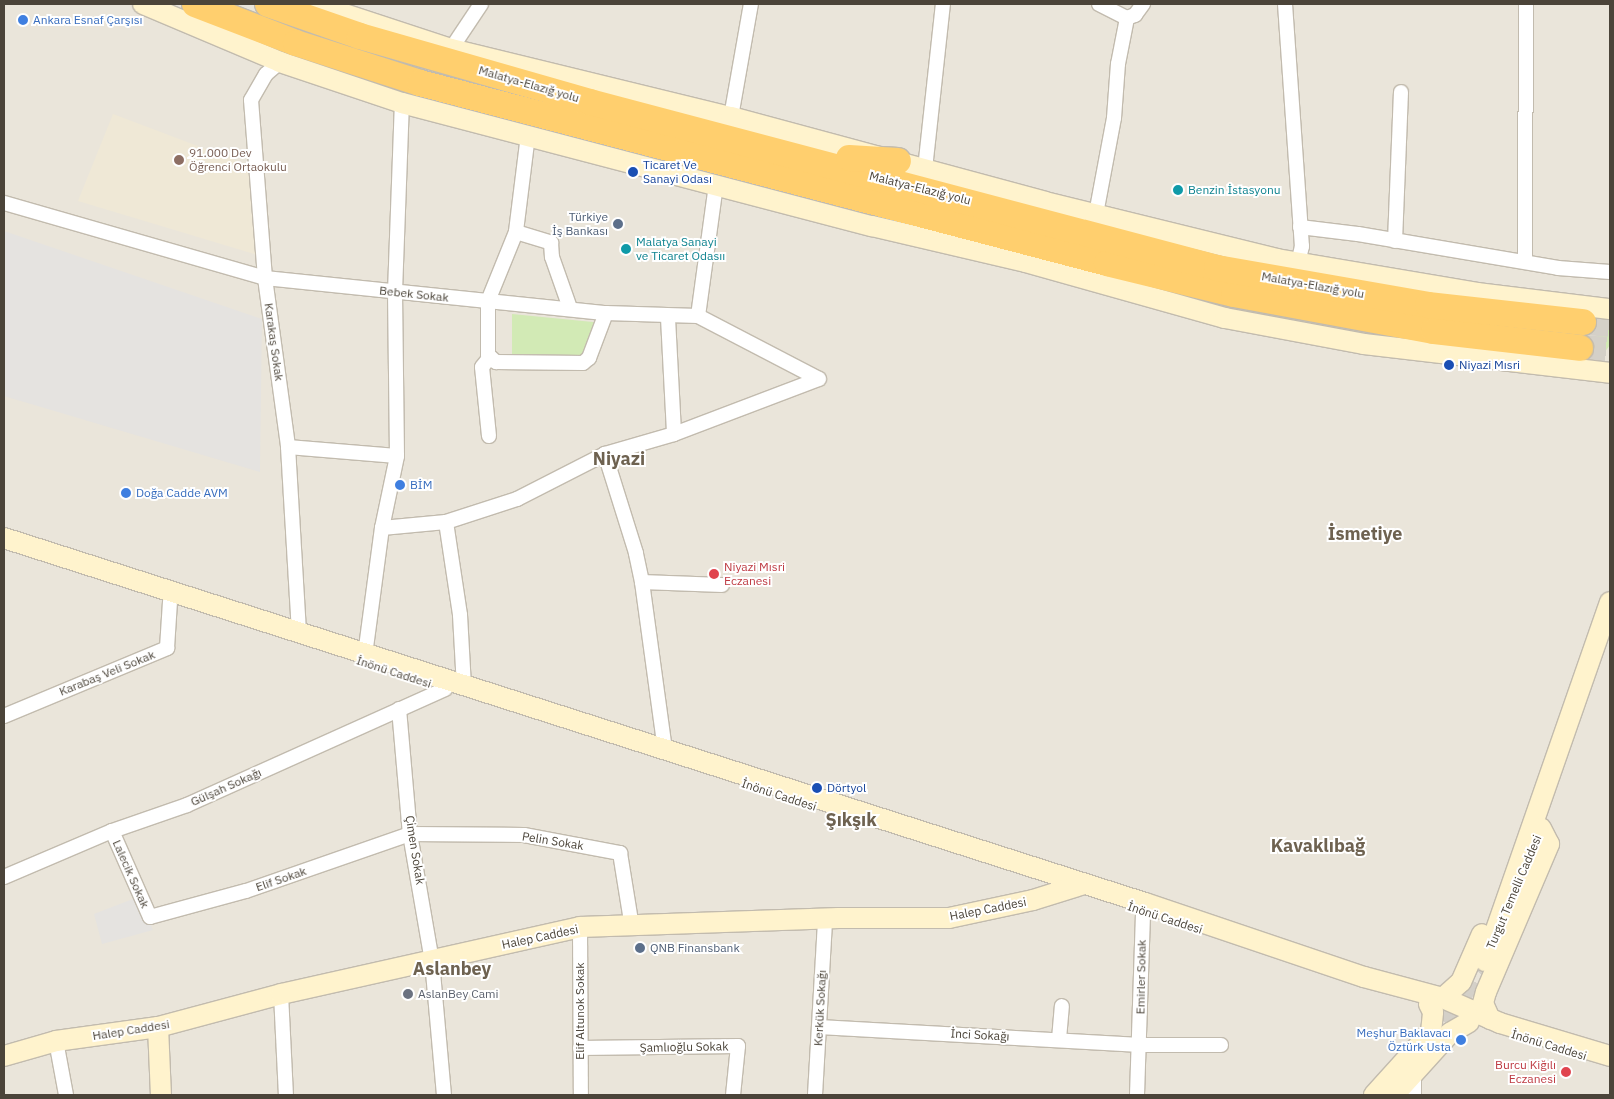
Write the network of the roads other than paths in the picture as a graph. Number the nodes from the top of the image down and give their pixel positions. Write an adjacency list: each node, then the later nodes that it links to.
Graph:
1 (143, 4): 14 (main road)
2 (173, 4): 14 (main road)
3 (195, 4): 27 (highway)
4 (268, 4): 21 (highway, Malatya-Elazığ yolu)
5 (314, 4): 15 (main road)
6 (481, 4): 15 (street)
7 (751, 4): 19 (street)
8 (943, 4): 23 (street)
9 (1099, 4): 13 (street)
10 (1143, 4): 13 (street)
11 (1285, 4): 29 (street)
12 (1526, 4): 32 (street)
13 (1127, 18): 28 (street)
14 (213, 32): 16 (main road)
15 (451, 49): 19 (main road)
16 (280, 62): 18 (main road); 35 (street, Karakaş Sokak)
17 (1401, 92): 31 (street)
18 (402, 103): 20 (main road); 36 (street)
19 (731, 117): 22 (main road)
20 (528, 135): 24 (main road); 30 (street)
21 (783, 154): 22 (highway); 41 (highway, Malatya-Elazığ yolu)
22 (898, 161): 23 (main road)
23 (925, 169): 28 (main road)
24 (716, 184): 25 (main road); 42 (street)
25 (759, 196): 27 (main road); 47 (main road)
26 (4, 203): 35 (street, Bebek Sokak)
27 (881, 205): 47 (highway)
28 (1096, 214): 33 (main road)
29 (1300, 227): 31 (street); 33 (street)
30 (516, 232): 37 (street); 38 (street)
31 (1395, 241): 32 (street)
32 (1524, 261): 34 (street)
33 (1298, 263): 41 (main road)
34 (1610, 272)
35 (265, 278): 36 (street, Bebek Sokak); 51 (street, Karakaş Sokak)
36 (395, 292): 37 (street, Bebek Sokak); 53 (street)
37 (488, 302): 38 (street, Bebek Sokak); 45 (street)
38 (570, 308): 40 (street, Bebek Sokak)
39 (1610, 309): 41 (main road)
40 (606, 313): 43 (street, Bebek Sokak); 45 (street)
41 (1586, 314): 44 (main road)
42 (698, 316): 43 (street, Bebek Sokak); 49 (street)
43 (668, 318): 49 (street)
44 (1610, 325)
45 (490, 358): 50 (street)
46 (1610, 358): 47 (main road)
47 (1583, 360): 48 (main road)
48 (1610, 373)
49 (674, 434): 52 (street)
50 (490, 436)
51 (288, 447): 53 (street); 62 (street, Karakaş Sokak)
52 (605, 454): 54 (street); 58 (street)
53 (397, 456): 55 (street)
54 (446, 522): 55 (street); 65 (street)
55 (382, 528): 64 (street)
56 (4, 538): 62 (main road, İnönü Caddesi)
57 (4, 549): 60 (main road, İnönü Caddesi)
58 (642, 582): 59 (street); 68 (street)
59 (722, 586)
60 (170, 601): 65 (main road, İnönü Caddesi); 67 (street, Karabaş Veli Sokak)
61 (1610, 602): 69 (main road, Turgut Temelli Caddesi)
62 (299, 633): 64 (main road, İnönü Caddesi)
63 (1610, 637): 69 (main road, Turgut Temelli Caddesi)
64 (365, 655): 65 (main road, İnönü Caddesi)
65 (455, 687): 66 (street, Gülşah Sokağı); 68 (main road, İnönü Caddesi); 73 (main road, İnönü Caddesi)
66 (400, 709): 70 (street, Gülşah Sokağı); 71 (street, Çimen Sokak)
67 (4, 716)
68 (665, 750): 73 (main road, İnönü Caddesi)
69 (1536, 826): 69 (main road, Turgut Temelli Caddesi); 80 (main road, Turgut Temelli Caddesi); 81 (main road, Turgut Temelli Caddesi)
70 (112, 831): 72 (street, Gülşah Sokağı); 75 (street, Lalecik Sokak)
71 (410, 834): 75 (street, Elif Sokak); 78 (street, Pelin Sokak); 79 (street, Çimen Sokak)
72 (4, 877)
73 (1076, 886): 74 (main road, İnönü Caddesi); 76 (main road, Halep Caddesi); 83 (main road, İnönü Caddesi)
74 (1143, 910): 83 (main road, İnönü Caddesi); 91 (street, Emirler Sokak)
75 (150, 917)
76 (825, 920): 78 (main road, Halep Caddesi); 88 (street, Kerkük Sokağı)
77 (580, 927): 78 (main road, Halep Caddesi); 79 (main road, Halep Caddesi); 94 (street, Elif Altunok Sokak)
78 (632, 927)
79 (432, 961): 82 (main road, Halep Caddesi); 102 (street, Çimen Sokak)
80 (1461, 982): 81 (main road); 83 (main road, Turgut Temelli Caddesi)
81 (1486, 992): 85 (main road, Turgut Temelli Caddesi)
82 (281, 994): 87 (main road, Halep Caddesi); 101 (street)
83 (1436, 1001): 85 (main road); 86 (main road, İnönü Caddesi); 93 (main road)
84 (1062, 1006): 89 (street)
85 (1490, 1019): 96 (main road)
86 (1470, 1022): 93 (main road); 97 (main road, İnönü Caddesi)
87 (158, 1027): 90 (main road, Halep Caddesi); 100 (main road)
88 (819, 1027): 89 (street, İnci Sokağı); 105 (street, Kerkük Sokağı)
89 (1059, 1039): 91 (street, İnci Sokağı)
90 (56, 1041): 95 (main road, Halep Caddesi); 99 (street)
91 (1140, 1045): 92 (street, İnci Sokağı); 106 (street, Emirler Sokak)
92 (1221, 1045)
93 (1427, 1047): 98 (main road); 107 (main road); 108 (main road)
94 (580, 1048): 103 (street, Elif Altunok Sokak); 104 (street, Şamlıoğlu Sokak)
95 (4, 1056)
96 (1610, 1056)
97 (1610, 1063)
98 (1414, 1072): 109 (main road); 110 (street)
99 (66, 1095)
100 (160, 1095)
101 (286, 1095)
102 (444, 1095)
103 (581, 1095)
104 (733, 1095)
105 (815, 1095)
106 (1137, 1095)
107 (1374, 1095)
108 (1385, 1095)
109 (1394, 1095)
110 (1414, 1095)

